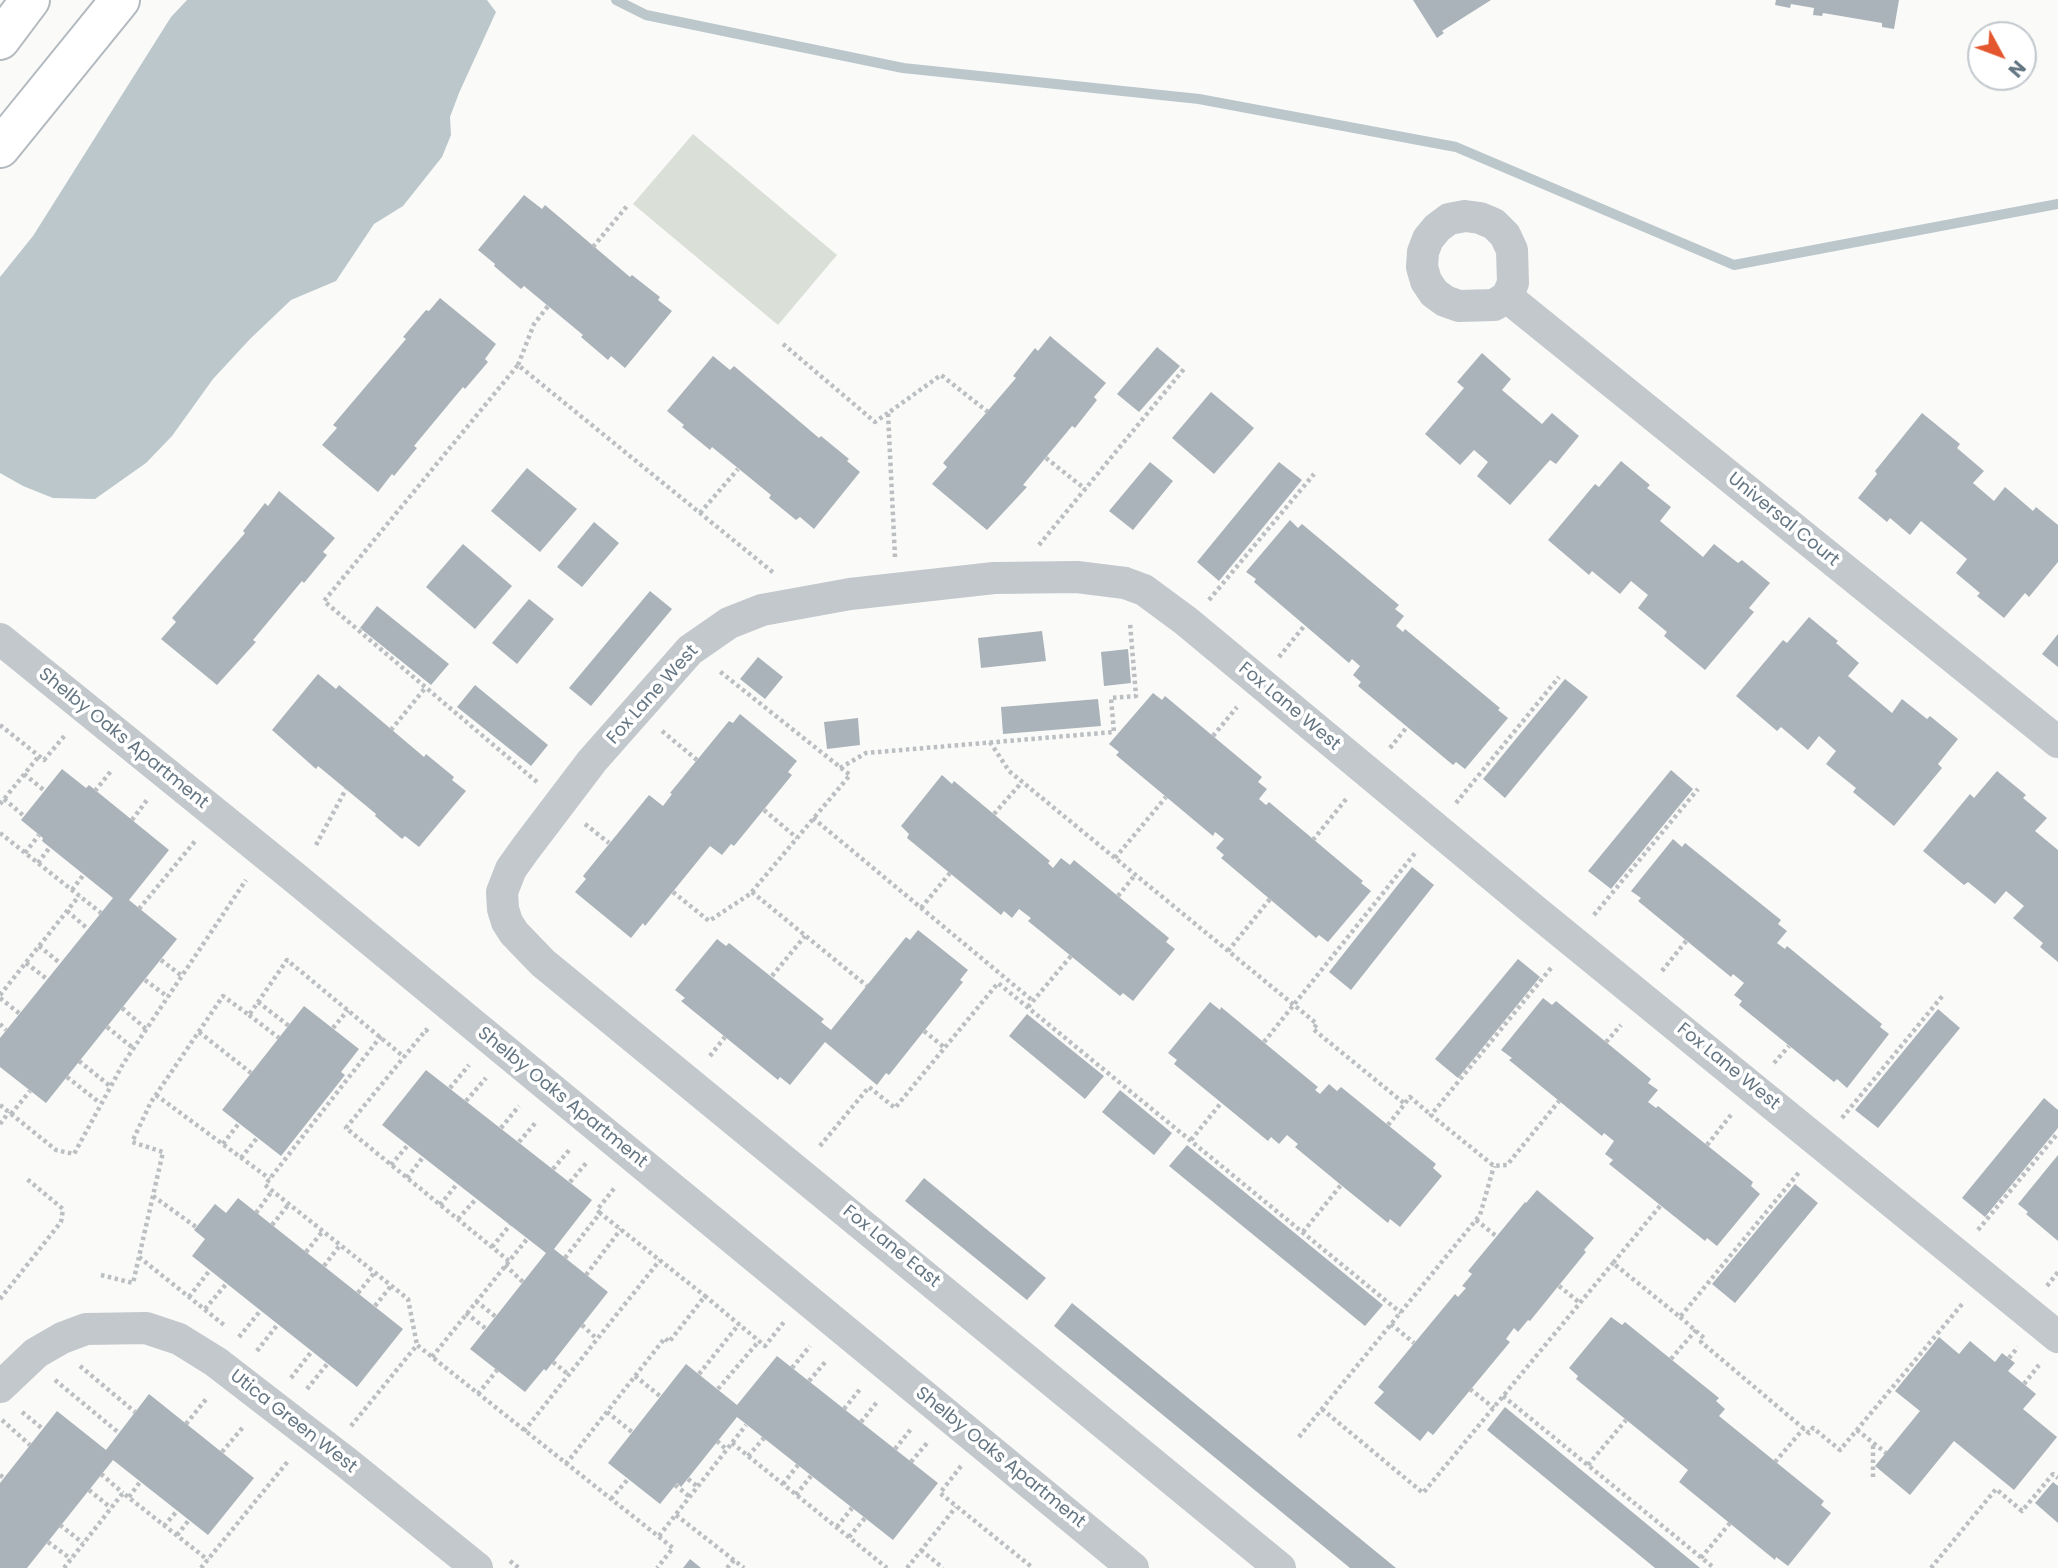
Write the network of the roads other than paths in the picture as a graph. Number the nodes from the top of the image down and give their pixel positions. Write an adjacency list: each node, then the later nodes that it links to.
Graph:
1 (30, 0): 3 (main road)
2 (120, 0): 4 (main road)
3 (0, 40)
4 (0, 148)
5 (1507, 298): 7 (street, Universal Court)
6 (0, 639): 11 (street, Shelby Oaks Apartment)
7 (2058, 742)
8 (507, 922): 9 (street, Fox Lane West); 13 (street, Fox Lane East)
9 (2052, 1347)
10 (7, 1401): 12 (street, Utica Green West)
11 (1124, 1565)
12 (477, 1568)
13 (1280, 1568)

